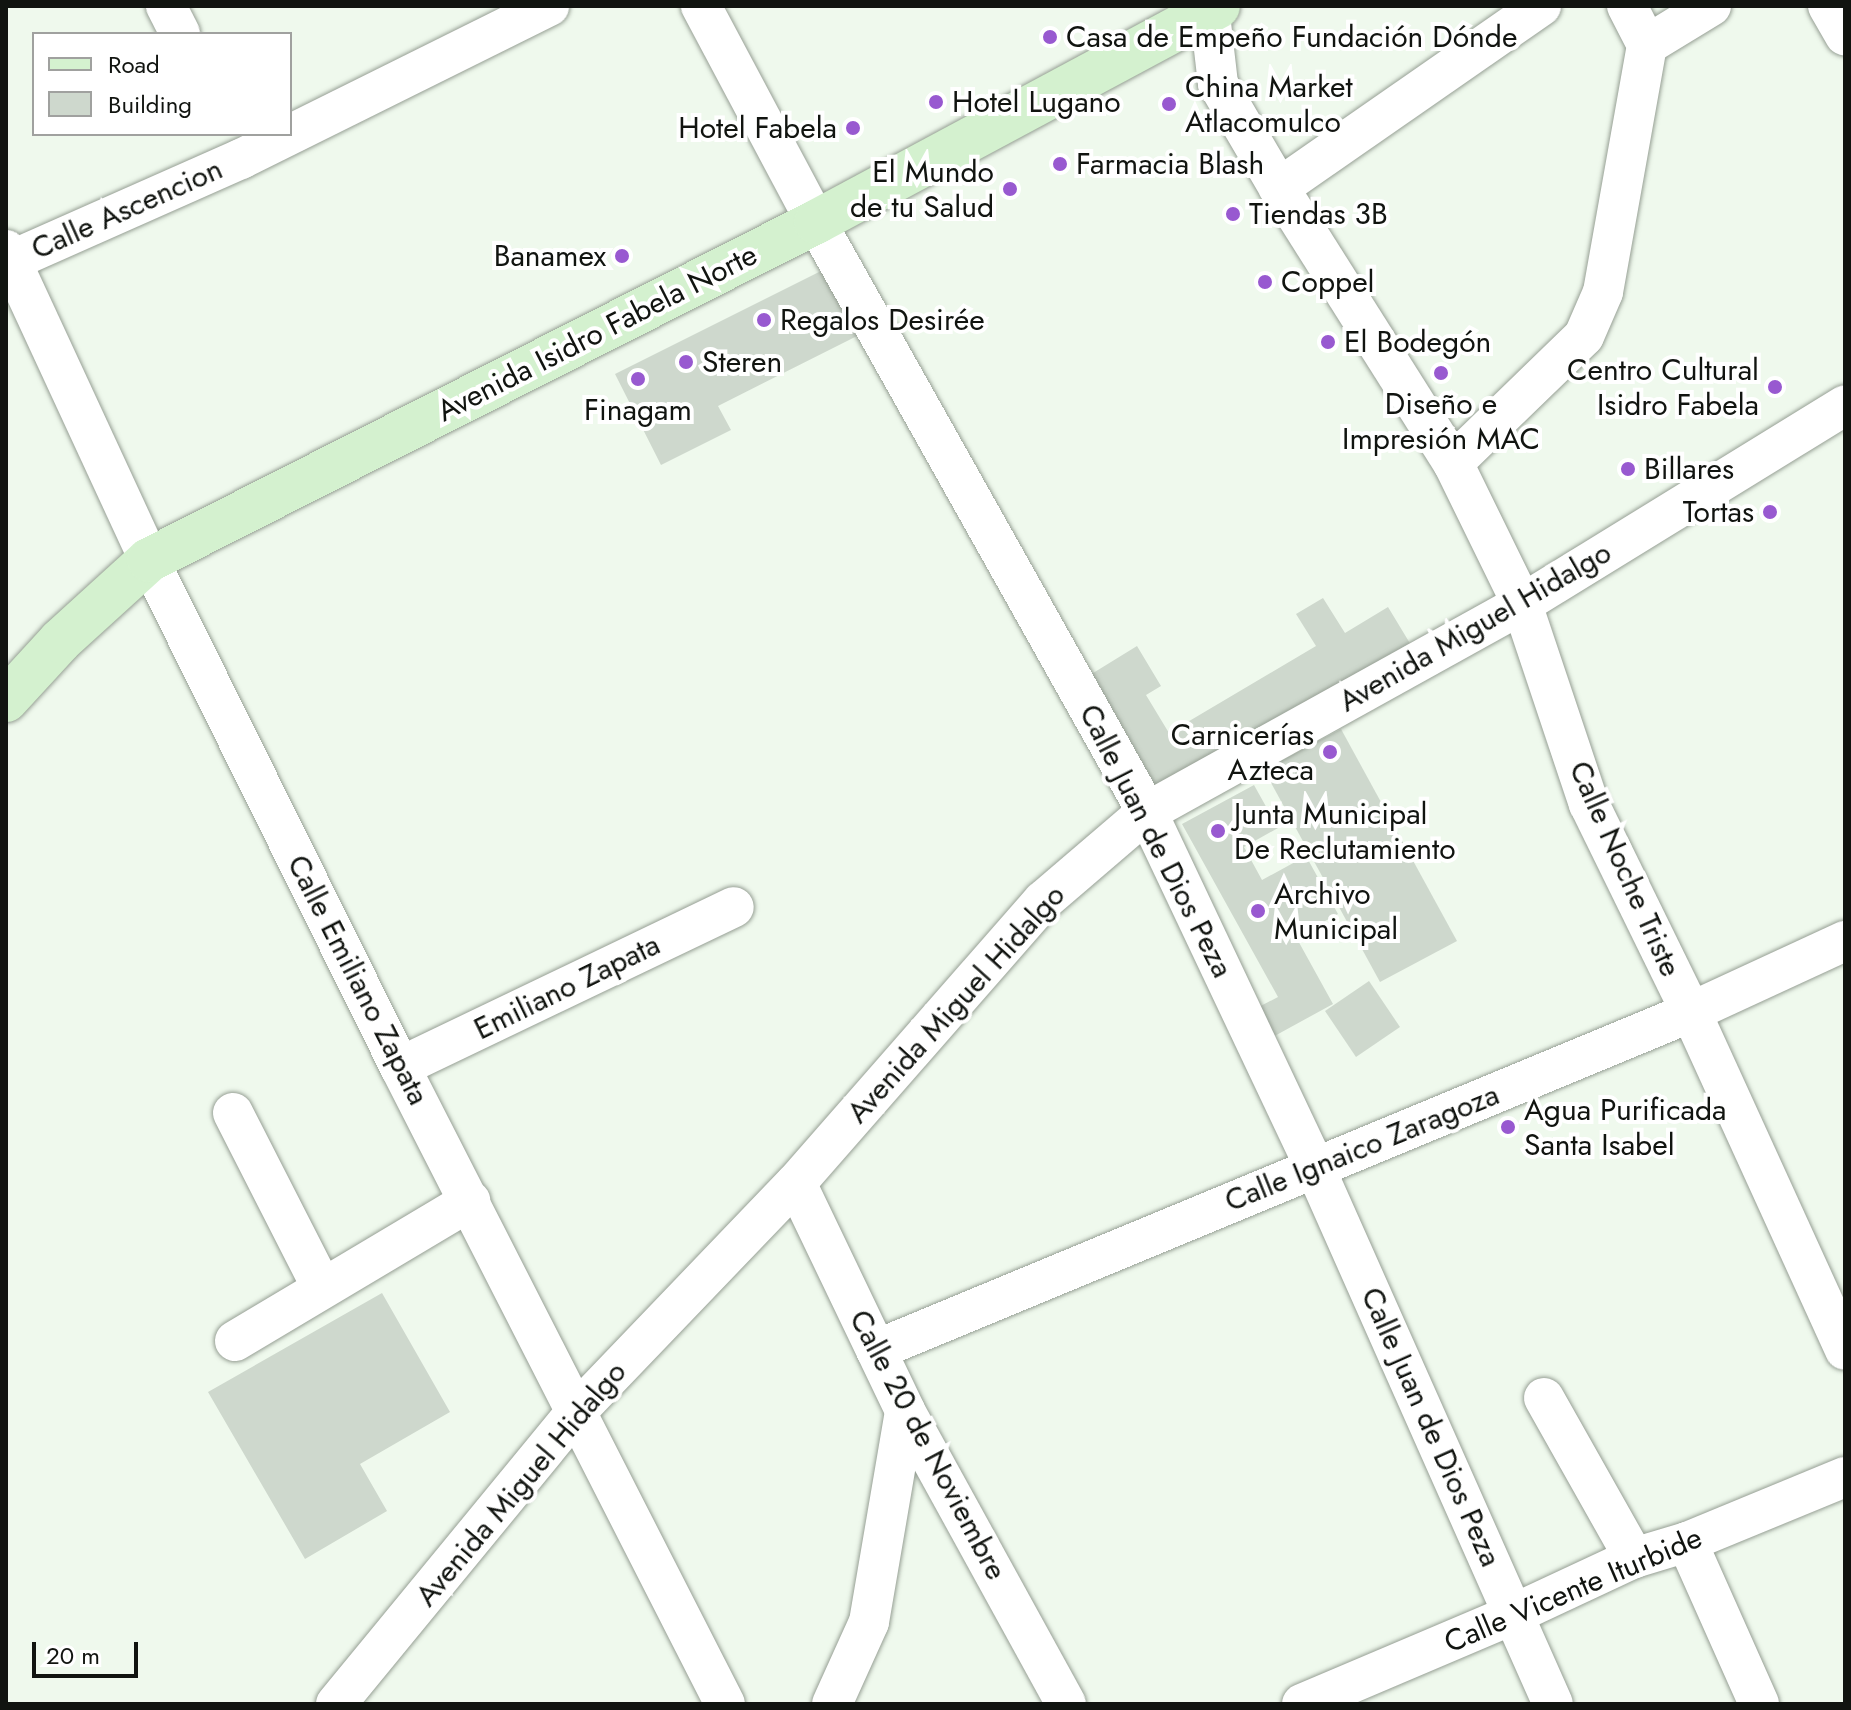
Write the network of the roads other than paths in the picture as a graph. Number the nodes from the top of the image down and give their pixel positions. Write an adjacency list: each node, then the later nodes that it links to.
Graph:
1 (166, 6): 9 (street)
2 (549, 6): 12 (street, Calle Ascencion)
3 (701, 6): 16 (street, Calle Juan de Dios Peza)
4 (1541, 6): 15 (street)
5 (1627, 6): 11 (street)
6 (1711, 6): 11 (street)
7 (1828, 6): 10 (street)
8 (1213, 7): 15 (street, Calle Noche Triste); 16 (main road, Avenida Isidro Fabela Norte)
9 (179, 32)
10 (1845, 36)
11 (1647, 45): 19 (street)
12 (292, 121)
13 (257, 136): 14 (street, Calle Ascencion)
14 (235, 146): 17 (street, Calle Ascencion)
15 (1279, 188): 19 (street, Calle Noche Triste)
16 (816, 222): 20 (main road, Avenida Isidro Fabela Norte); 25 (street, Calle Juan de Dios Peza)
17 (8, 258): 20 (street, Calle Emiliano Zapata)
18 (1845, 405): 21 (street, Avenida Miguel Hidalgo)
19 (1453, 463): 21 (street, Calle Noche Triste)
20 (149, 560): 22 (main road, Avenida Isidro Fabela Norte); 29 (street, Calle Emiliano Zapata)
21 (1522, 604): 25 (street, Avenida Miguel Hidalgo); 28 (street, Calle Noche Triste)
22 (60, 641): 23 (street); 24 (main road, Avenida Isidro Fabela Norte)
23 (6, 670)
24 (6, 700)
25 (1147, 812): 31 (street, Calle Juan de Dios Peza); 32 (street, Avenida Miguel Hidalgo)
26 (734, 907): 29 (street, Emiliano Zapata)
27 (1845, 941): 28 (street, Calle Ignaico Zaragoza)
28 (1691, 1012): 31 (street, Calle Ignaico Zaragoza); 37 (street, Calle Noche Triste)
29 (400, 1067): 33 (street, Calle Emiliano Zapata)
30 (233, 1113): 34 (street)
31 (1315, 1168): 36 (street, Calle Ignaico Zaragoza); 44 (street, Calle Juan de Dios Peza)
32 (796, 1183): 36 (street, Calle 20 de Noviembre); 39 (street, Avenida Miguel Hidalgo)
33 (470, 1201): 34 (street); 39 (street, Calle Emiliano Zapata)
34 (322, 1288): 35 (street)
35 (235, 1341)
36 (876, 1350): 40 (street, Calle 20 de Noviembre)
37 (1845, 1350)
38 (1544, 1398): 43 (street)
39 (577, 1411): 45 (street, Avenida Miguel Hidalgo); 46 (street, Calle Emiliano Zapata)
40 (905, 1411): 47 (street); 48 (street, Calle 20 de Noviembre)
41 (1845, 1477): 42 (street, Calle Vicente Iturbide)
42 (1687, 1542): 43 (street, Calle Vicente Iturbide); 51 (street)
43 (1634, 1558): 44 (street, Calle Vicente Iturbide)
44 (1514, 1614): 49 (street, Calle Vicente Iturbide); 50 (street, Calle Juan de Dios Peza)
45 (336, 1704)
46 (725, 1704)
47 (832, 1704)
48 (1066, 1704)
49 (1302, 1704)
50 (1553, 1704)
51 (1759, 1704)

